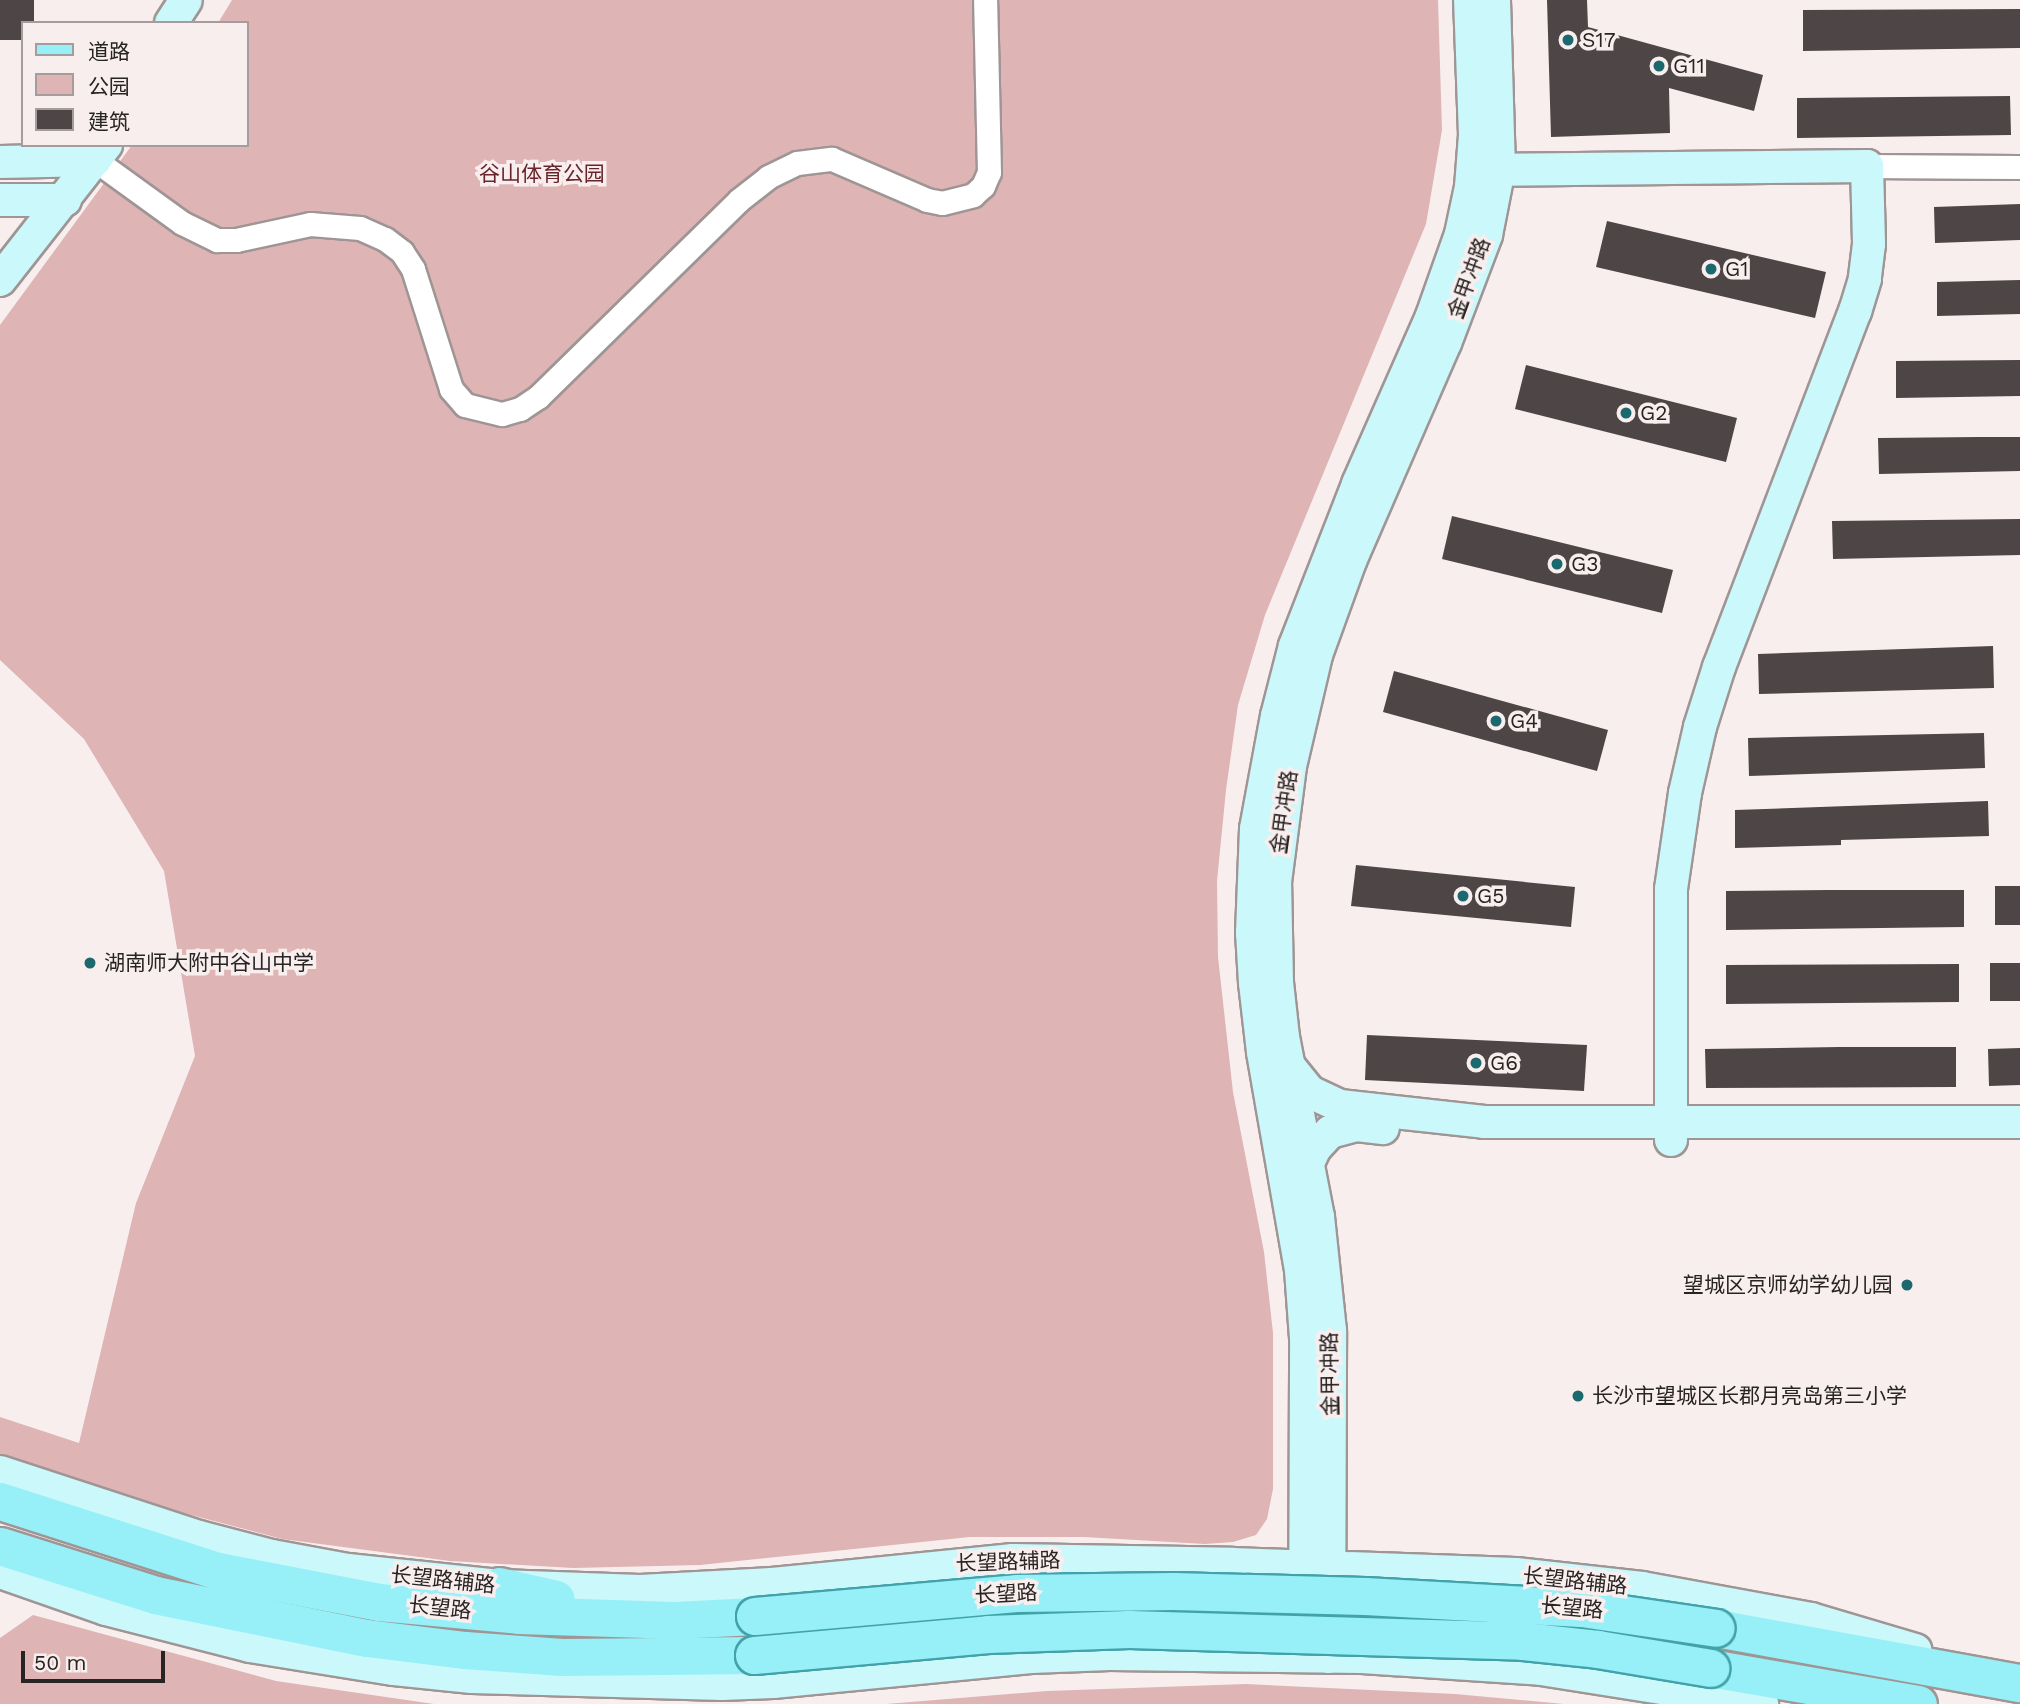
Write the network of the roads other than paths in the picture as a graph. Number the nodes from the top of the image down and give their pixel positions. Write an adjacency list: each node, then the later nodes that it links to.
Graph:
1 (186, 0): 6 (street)
2 (208, 0): 7 (street)
3 (985, 0): 8 (street)
4 (1470, 0): 12 (street, 金甲冲路)
5 (1494, 0): 12 (street, 金甲冲路)
6 (172, 21)
7 (195, 21)
8 (89, 153): 9 (street); 15 (street)
9 (0, 162)
10 (2020, 167): 11 (street)
11 (1859, 175): 12 (street); 13 (street); 20 (street)
12 (1485, 178): 18 (street, 金甲冲路); 25 (street, 金甲冲路)
13 (2020, 178)
14 (0, 200): 15 (street)
15 (53, 200): 16 (street); 17 (street)
16 (0, 249)
17 (0, 280)
18 (1288, 1065): 20 (street); 22 (street, 金甲冲路)
19 (2020, 1122): 20 (street)
20 (1661, 1132): 21 (street); 22 (street)
21 (2020, 1138)
22 (1308, 1163): 25 (street, 金甲冲路)
23 (0, 1472): 31 (street, 长望路辅路)
24 (0, 1501): 32 (main road, 长望路)
25 (1318, 1507): 27 (street); 28 (street, 金甲冲路); 29 (street)
26 (0, 1546): 33 (main road, 长望路)
27 (1258, 1564): 28 (street, 长望路辅路); 31 (street, 长望路辅路)
28 (1317, 1566): 29 (street, 长望路辅路); 34 (street, 金甲冲路)
29 (1383, 1569): 35 (street, 长望路辅路)
30 (0, 1573): 36 (street)
31 (499, 1586): 32 (main road)
32 (646, 1619): 35 (main road, 长望路, bridge)
33 (465, 1650): 36 (main road); 38 (main road, 长望路, bridge)
34 (1317, 1657): 36 (street); 37 (street)
35 (2020, 1682)
36 (599, 1683)
37 (1762, 1704)
38 (1918, 1704)

